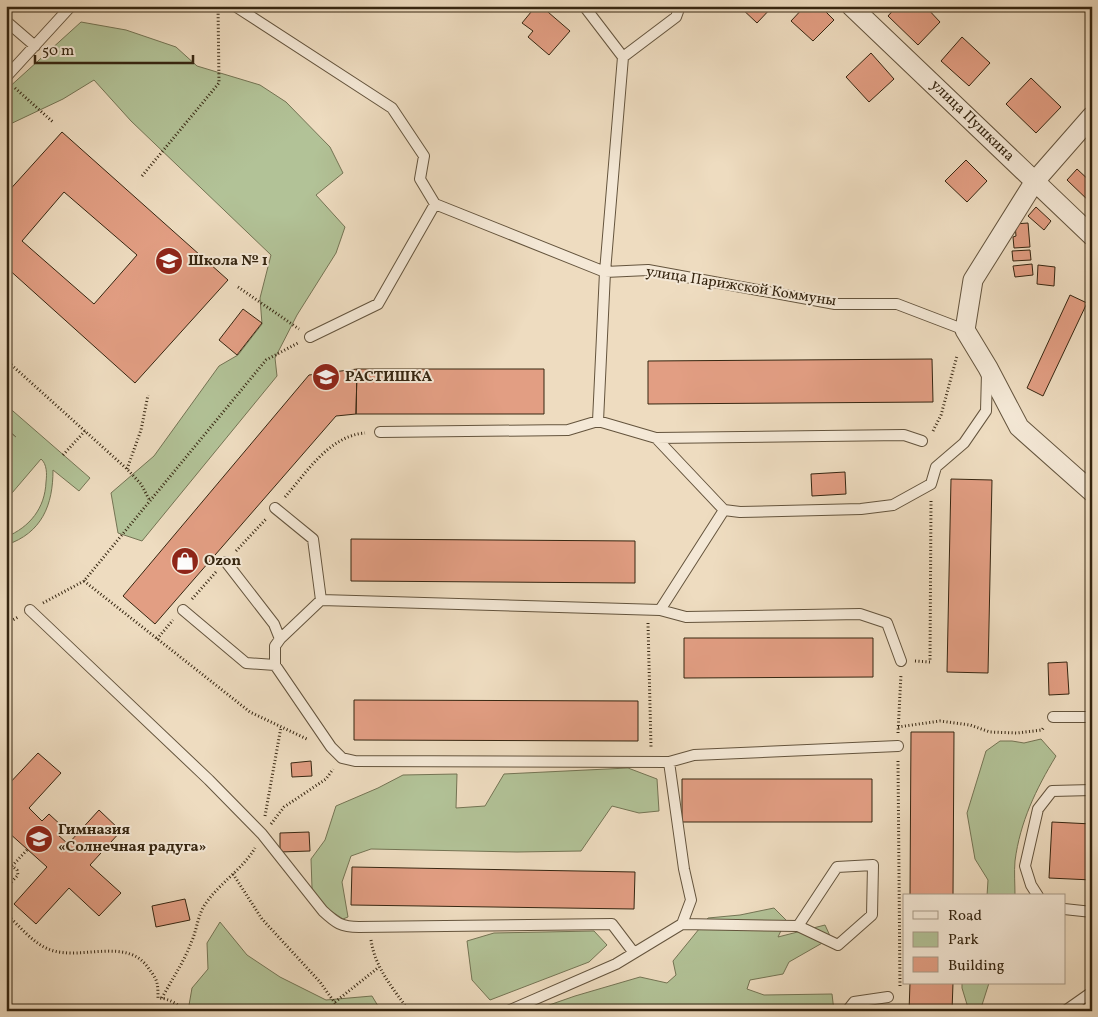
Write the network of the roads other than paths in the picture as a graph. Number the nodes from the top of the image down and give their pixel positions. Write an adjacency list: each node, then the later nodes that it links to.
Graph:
1 (71, 6): 7 (lane)
2 (235, 6): 12 (lane)
3 (584, 6): 8 (lane)
4 (680, 6): 8 (lane)
5 (851, 6): 11 (street, улица Пушкина)
6 (6, 21): 7 (lane)
7 (35, 46): 9 (lane)
8 (623, 57): 14 (lane)
9 (6, 77)
10 (1092, 116): 11 (street)
11 (1035, 181): 13 (street, улица Пушкина); 15 (street)
12 (435, 204): 14 (lane, улица Парижской Коммуны); 16 (lane)
13 (1092, 236)
14 (605, 272): 15 (lane, улица Парижской Коммуны); 18 (lane)
15 (965, 330): 17 (street)
16 (310, 336)
17 (988, 368): 22 (street); 24 (lane)
18 (598, 421): 19 (lane); 20 (lane)
19 (380, 432)
20 (656, 438): 21 (lane); 24 (lane)
21 (922, 441)
22 (1092, 492)
23 (276, 508): 26 (lane)
24 (724, 510): 29 (lane)
25 (226, 562): 30 (lane)
26 (321, 600): 29 (lane); 30 (lane)
27 (30, 610): 43 (lane)
28 (183, 610): 32 (lane)
29 (660, 610): 31 (lane)
30 (280, 639): 32 (lane)
31 (901, 661)
32 (276, 665): 36 (lane)
33 (1053, 717): 34 (lane)
34 (1092, 717)
35 (898, 746): 36 (lane)
36 (669, 762): 41 (lane)
37 (1092, 790): 38 (lane)
38 (1037, 894)
39 (1066, 909): 40 (lane)
40 (1092, 912)
41 (682, 924): 42 (lane); 43 (lane)
42 (798, 926): 42 (lane)
43 (634, 953): 46 (lane)
44 (1092, 992): 48 (lane)
45 (888, 997): 47 (lane)
46 (508, 1011)
47 (847, 1011)
48 (1065, 1011)

